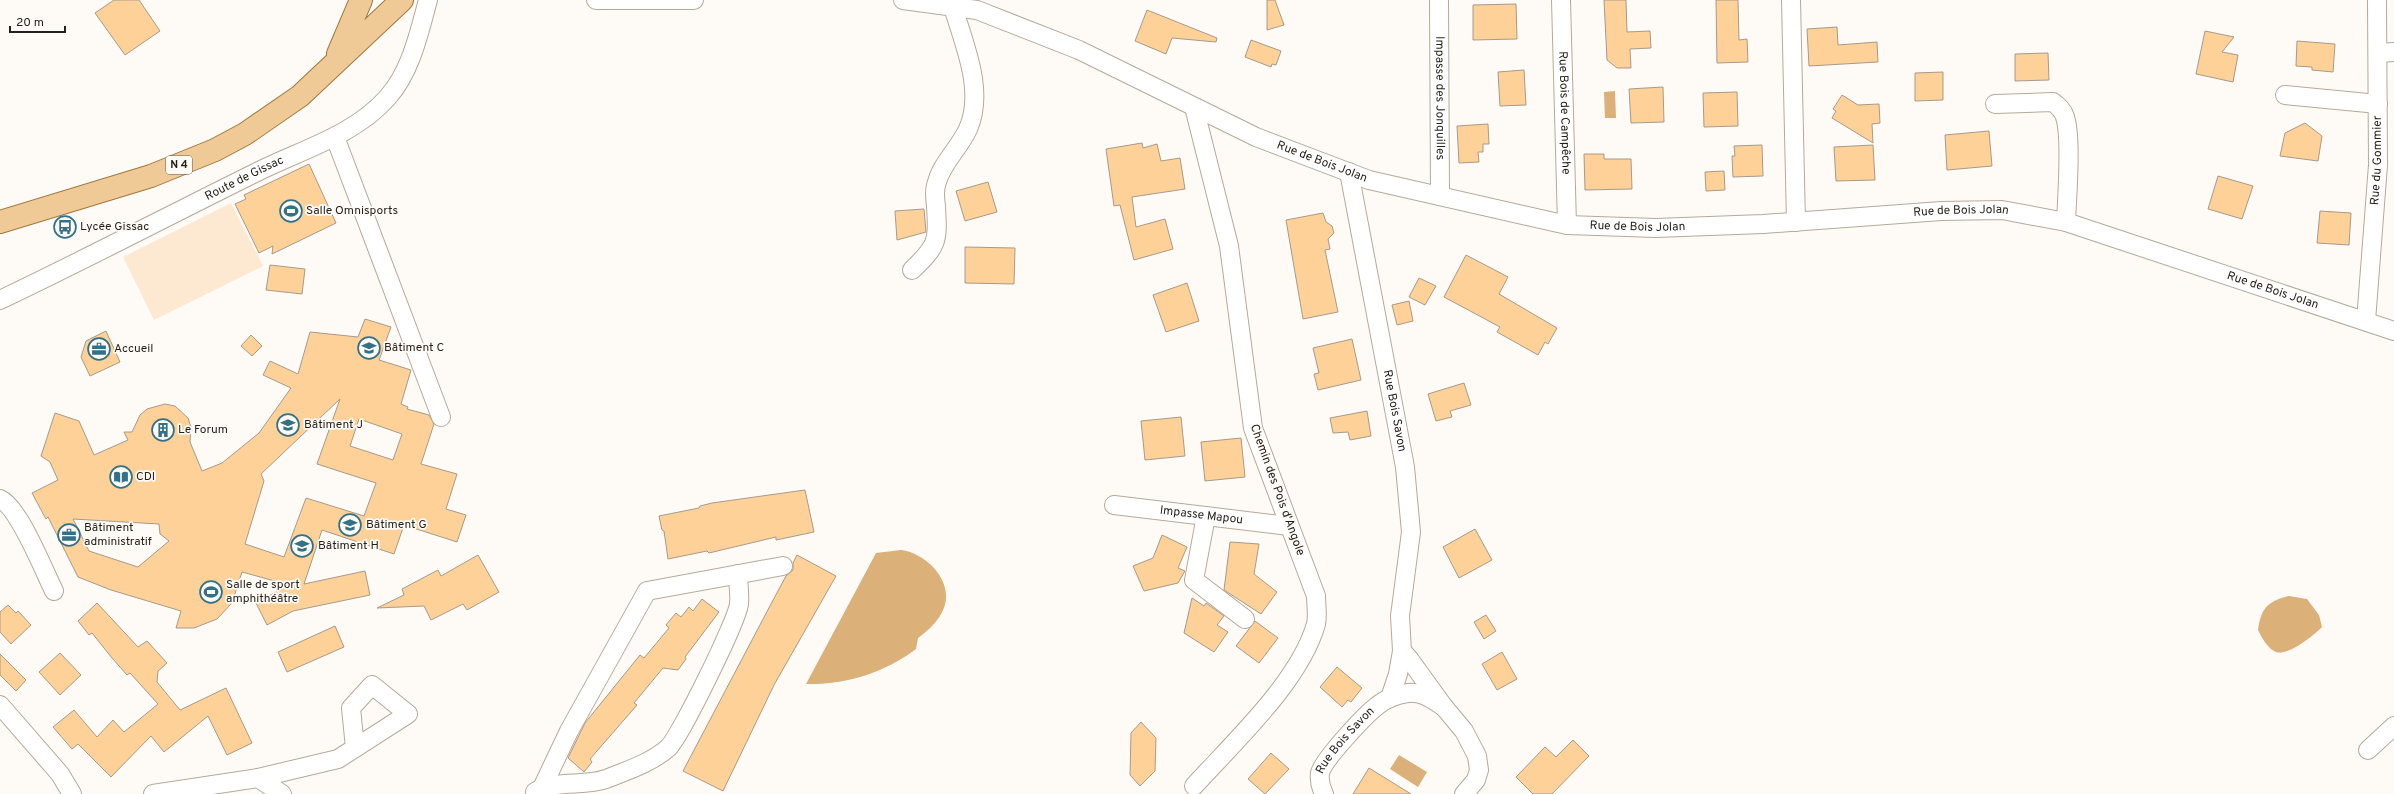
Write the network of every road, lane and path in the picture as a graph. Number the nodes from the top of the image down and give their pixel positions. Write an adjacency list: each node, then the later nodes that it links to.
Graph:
1 (361, 0): 13 (main road, N 4)
2 (402, 0): 13 (main road, N 4)
3 (428, 0): 18 (street, Route de Gissac)
4 (596, 0): 5 (street)
5 (692, 0)
6 (903, 0): 11 (street, Rue de Bois Jolan)
7 (1439, 0): 20 (street, Impasse des Jonquilles)
8 (1561, 0): 24 (street, Rue Bois de Campêche)
9 (1791, 0): 22 (street)
10 (2377, 0): 12 (street, Rue du Gommier)
11 (955, 4): 17 (street, Rue de Bois Jolan); 25 (street)
12 (2386, 53): 16 (street, Rue du Gommier)
13 (334, 62): 21 (main road, N 4)
14 (2285, 95): 16 (street)
15 (1995, 104): 23 (street)
16 (2378, 104): 27 (street, Rue du Gommier)
17 (1194, 106): 19 (street, Rue de Bois Jolan); 33 (street, Chemin des Pois d'Angole)
18 (336, 137): 26 (street, Route de Gissac); 29 (street)
19 (1349, 172): 20 (street, Rue de Bois Jolan); 38 (street, Rue Bois Savon)
20 (1440, 196): 24 (street, Rue de Bois Jolan)
21 (0, 222)
22 (1796, 222): 23 (street, Rue de Bois Jolan); 24 (street, Rue de Bois Jolan)
23 (2066, 222): 27 (street, Rue de Bois Jolan)
24 (1567, 225)
25 (912, 270)
26 (0, 300)
27 (2366, 321): 28 (street, Rue de Bois Jolan)
28 (2394, 331)
29 (441, 417)
30 (0, 499): 36 (street)
31 (1114, 505): 32 (street, Impasse Mapou)
32 (1206, 516): 33 (street, Impasse Mapou); 37 (street)
33 (1289, 526): 46 (street, Chemin des Pois d'Angole)
34 (783, 566): 35 (street)
35 (738, 574): 47 (street); 47 (street)
36 (54, 591)
37 (1245, 619)
38 (1402, 651): 39 (street, Rue Bois Savon); 41 (street, Rue Bois Savon)
39 (1390, 698): 41 (street, Rue Bois Savon); 51 (street, Rue Bois Savon)
40 (0, 705): 48 (street)
41 (1444, 707): 52 (street, Rue Bois Savon)
42 (2394, 726): 44 (street)
43 (355, 748): 45 (street)
44 (2368, 750)
45 (258, 778): 49 (street); 50 (street)
46 (1194, 786)
47 (538, 791)
48 (72, 794)
49 (154, 794)
50 (282, 794)
51 (1324, 794)
52 (1464, 794)

